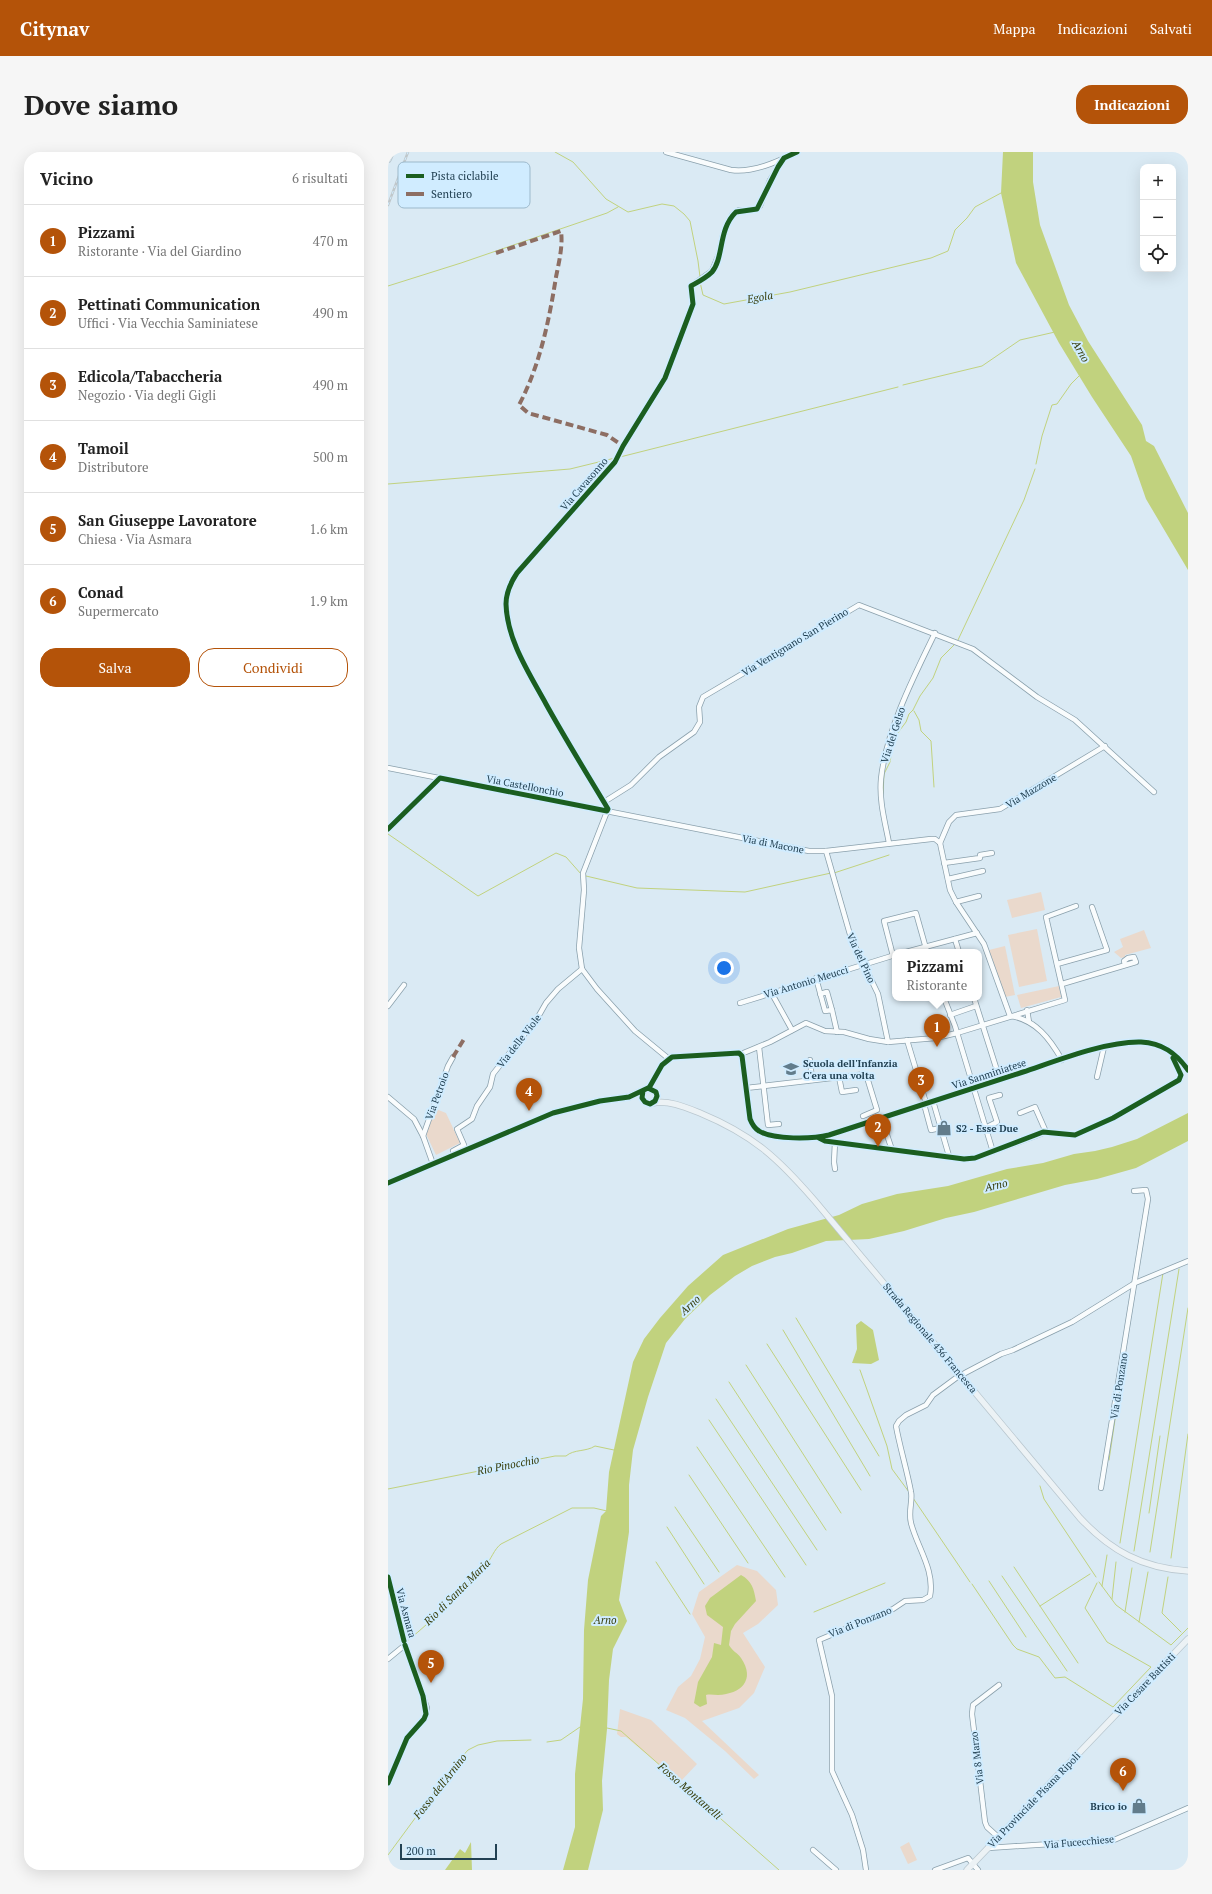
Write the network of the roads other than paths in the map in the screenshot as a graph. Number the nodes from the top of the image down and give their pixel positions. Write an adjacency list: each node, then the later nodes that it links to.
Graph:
1 (391, 152): 5 (highway)
2 (666, 152): 4 (street)
3 (796, 152): 4 (street)
4 (784, 158): 10 (street, Via Cavasonno)
5 (388, 160)
6 (935, 633): 7 (street, Via Ventignano San Pierino); 10 (street, Via Ventignano San Pierino); 12 (street, Via del Gelso)
7 (1105, 746): 9 (street, Via Ventignano San Pierino); 13 (street, Via Mazzone)
8 (388, 768): 11 (street, Via Castellonchio)
9 (1154, 792)
10 (604, 802): 11 (street, Via Cavasonno)
11 (607, 811): 14 (street, Via di Macone); 32 (street)
12 (889, 843): 13 (street, Via di Macone); 14 (street, Via di Macone)
13 (940, 843): 16 (street)
14 (826, 851): 29 (street, Via del Pino)
15 (992, 853): 16 (street)
16 (944, 863): 18 (street)
17 (983, 871): 18 (street)
18 (948, 879): 20 (street)
19 (979, 896): 20 (street)
20 (956, 902): 23 (street)
21 (1076, 906): 30 (street)
22 (1092, 907): 30 (street)
23 (977, 933): 24 (street); 44 (street)
24 (954, 939): 26 (street); 27 (street)
25 (892, 949): 26 (street)
26 (926, 949)
27 (958, 949)
28 (892, 956): 29 (street, Via Antonio Meucci)
29 (863, 963): 33 (street, Via Antonio Meucci); 51 (street, Via del Pino)
30 (1057, 964): 34 (street)
31 (1125, 965): 34 (street)
32 (582, 969): 56 (street); 91 (street, Via delle Viole)
33 (816, 978): 36 (street, Via Antonio Meucci); 48 (street)
34 (1062, 984): 42 (street)
35 (404, 985): 40 (street)
36 (771, 992): 39 (street, Via Antonio Meucci); 47 (street)
37 (945, 1001): 43 (street)
38 (975, 1001): 41 (street)
39 (740, 1002)
40 (388, 1006)
41 (976, 1006): 43 (street); 46 (street)
42 (1027, 1010): 44 (street); 45 (street)
43 (950, 1015): 49 (street)
44 (1010, 1016): 45 (street); 46 (street)
45 (1029, 1022): 58 (street)
46 (982, 1025): 49 (street); 64 (street)
47 (792, 1030): 48 (street); 52 (street)
48 (837, 1032): 51 (street)
49 (957, 1033): 50 (street); 68 (street)
50 (907, 1040): 51 (street); 79 (street)
51 (888, 1042)
52 (759, 1047): 54 (street); 65 (street)
53 (1104, 1047): 58 (street, Via Sanminiatese); 59 (street, Via Sanminiatese); 62 (street)
54 (741, 1054): 56 (street); 67 (street)
55 (453, 1057): 86 (street, Via Petroio)
56 (669, 1059): 60 (street)
57 (810, 1060): 63 (street)
58 (1062, 1060): 64 (street, Via Sanminiatese)
59 (1188, 1070)
60 (657, 1077): 66 (street); 71 (street)
61 (840, 1077): 63 (street); 69 (street); 81 (street)
62 (1097, 1077)
63 (812, 1080): 65 (street)
64 (1000, 1080): 68 (street, Via Sanminiatese)
65 (763, 1086): 67 (street); 83 (street)
66 (649, 1088): 70 (main road, Strada Regionale 436 Francesca); 71 (main road, Strada Regionale 436 Francesca)
67 (746, 1088): 87 (street, Via Sanminiatese)
68 (973, 1088): 76 (street, Via Sanminiatese); 85 (street)
69 (856, 1090)
70 (643, 1091): 74 (main road, Strada Regionale 436 Francesca); 75 (main road)
71 (656, 1092): 77 (main road, Strada Regionale 436 Francesca); 78 (main road)
72 (1000, 1095): 85 (street)
73 (388, 1097): 86 (street, Via Petroio)
74 (629, 1097): 75 (main road, Strada Regionale 436 Francesca); 91 (main road, Strada Regionale 436 Francesca)
75 (643, 1101): 78 (main road, Strada Regionale 436 Francesca)
76 (933, 1101): 79 (street, Via Sanminiatese); 84 (street)
77 (668, 1102): 78 (main road, Strada Regionale 436 Francesca); 102 (main road, Strada Regionale 436 Francesca)
78 (653, 1103)
79 (925, 1103): 82 (street, Via Sanminiatese); 84 (street)
80 (1020, 1113): 90 (street)
81 (863, 1116)
82 (881, 1117): 87 (street, Via Sanminiatese); 89 (street)
83 (779, 1124)
84 (940, 1128): 92 (street)
85 (985, 1128): 90 (street)
86 (423, 1136): 93 (street, Via Petroio)
87 (818, 1138): 88 (street)
88 (836, 1142): 89 (street); 94 (street)
89 (892, 1150): 92 (street)
90 (993, 1152): 92 (street)
91 (455, 1155): 93 (main road, Strada Regionale 436 Francesca)
92 (948, 1156)
93 (433, 1164): 95 (main road, Strada Regionale 436 Francesca)
94 (835, 1169)
95 (388, 1183)
96 (1134, 1191): 98 (street, Via di Ponzano)
97 (1188, 1262): 98 (street)
98 (1135, 1283): 99 (street); 101 (street, Via di Ponzano)
99 (964, 1373)
100 (956, 1378): 116 (street, Via di Ponzano)
101 (1101, 1488)
102 (1188, 1571)
103 (388, 1577): 105 (street, Via Asmara)
104 (1188, 1639): 108 (main road, Via Cesare Battisti)
105 (405, 1643): 106 (street); 109 (street, Via Asmara)
106 (388, 1659)
107 (999, 1685): 111 (street, Via 8 Marzo)
108 (1101, 1730): 111 (main road, Via Provinciale Pisana Ripoli)
109 (388, 1783)
110 (1188, 1808): 112 (street, Via Fucecchiese)
111 (998, 1837): 112 (main road, Via Provinciale Pisana Ripoli)
112 (988, 1848): 114 (main road, Via Provinciale Pisana Ripoli)
113 (814, 1850): 115 (street)
114 (973, 1864): 117 (street); 118 (main road, Via Provinciale Pisana Ripoli); 119 (street)
115 (836, 1870)
116 (866, 1870)
117 (935, 1870)
118 (967, 1870)
119 (978, 1870)

